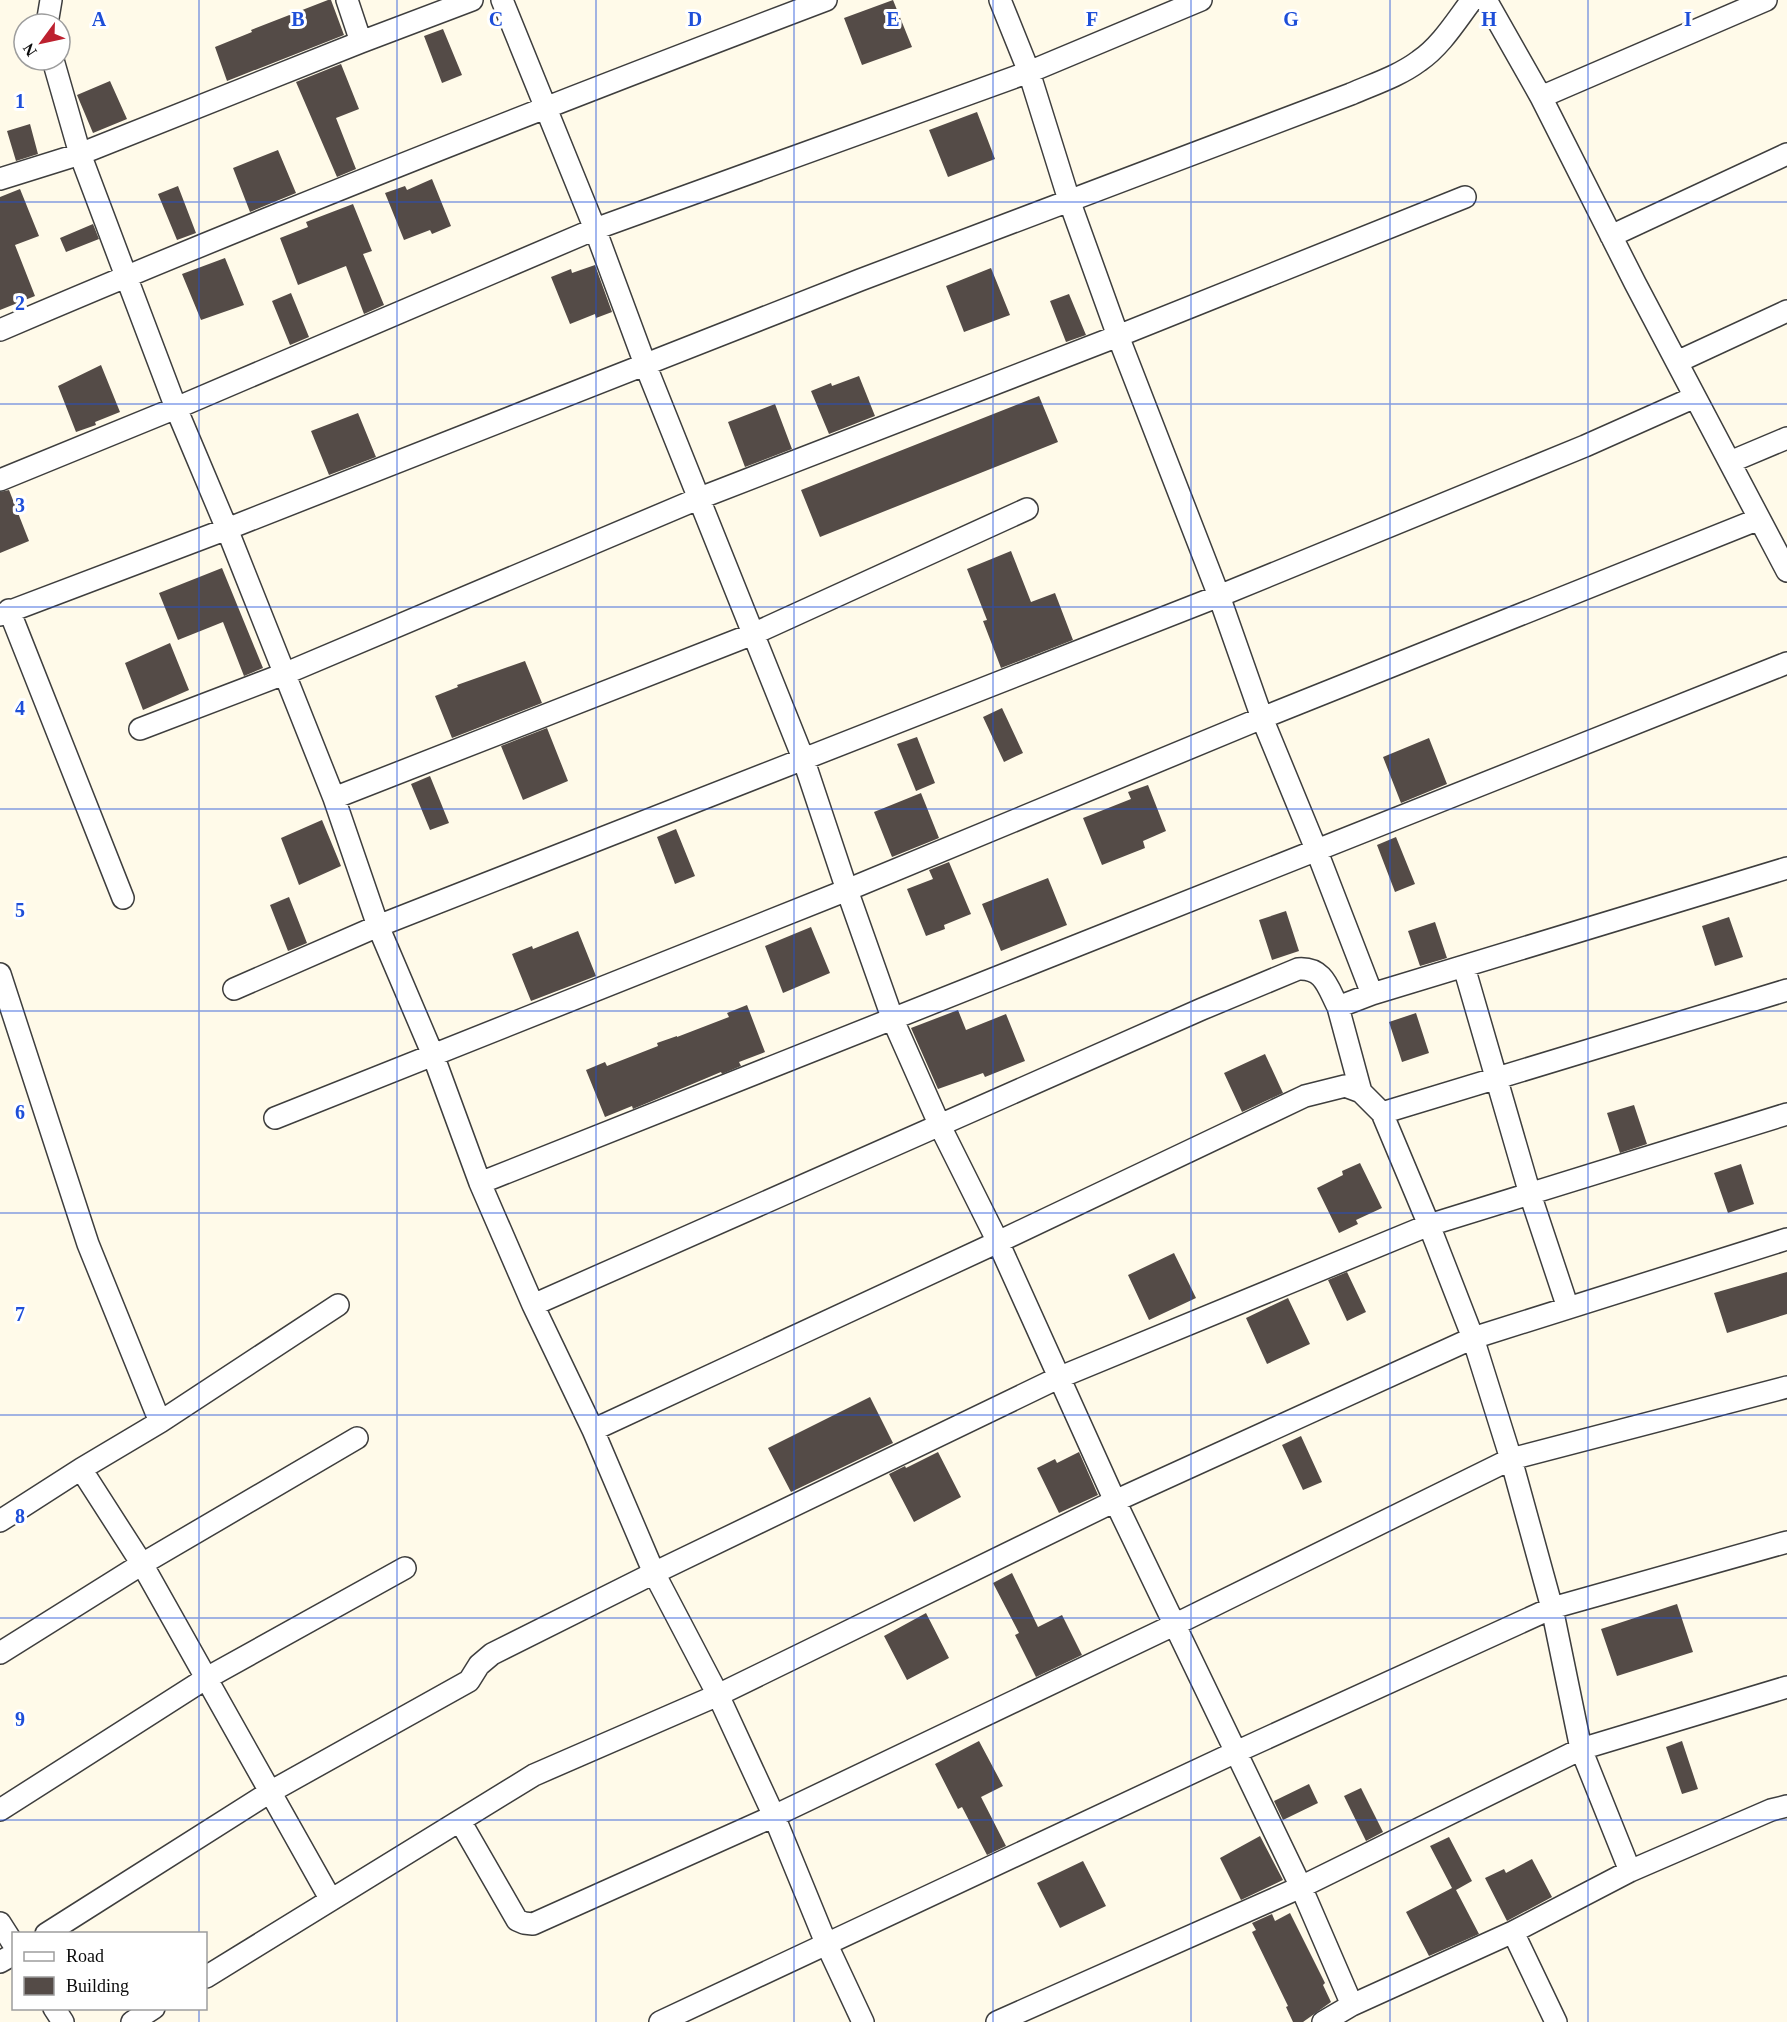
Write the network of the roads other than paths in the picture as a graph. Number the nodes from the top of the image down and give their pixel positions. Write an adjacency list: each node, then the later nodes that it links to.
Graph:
1 (347, 0): 11 (street)
2 (472, 0): 11 (street)
3 (502, 0): 15 (street)
4 (826, 0): 10 (street)
5 (1000, 0): 13 (street)
6 (1201, 0): 13 (street)
7 (1472, 0): 20 (street)
8 (1486, 0): 14 (street)
9 (1766, 0): 14 (street)
10 (780, 9): 15 (street)
11 (361, 42): 16 (street)
12 (56, 72): 16 (street)
13 (1029, 72): 20 (street); 21 (street)
14 (1541, 98): 22 (street)
15 (546, 106): 21 (street); 23 (street)
16 (80, 154): 18 (street); 23 (street)
17 (1787, 154): 22 (street)
18 (0, 179)
19 (1466, 197): 26 (street)
20 (1069, 200): 26 (street); 28 (street)
21 (595, 229): 28 (street); 30 (street)
22 (1611, 236): 27 (street)
23 (126, 276): 25 (street); 30 (street)
24 (1787, 311): 27 (street)
25 (0, 330)
26 (1118, 336): 34 (street); 39 (street)
27 (1677, 363): 29 (street)
28 (645, 364): 34 (street); 37 (street)
29 (1695, 397): 32 (street); 39 (street)
30 (176, 408): 33 (street); 37 (street)
31 (1787, 438): 32 (street)
32 (1730, 462): 36 (street)
33 (0, 480)
34 (700, 498): 41 (street); 43 (street)
35 (1027, 509): 41 (street)
36 (1760, 519): 38 (street); 44 (street)
37 (226, 529): 40 (street); 43 (street)
38 (1787, 571)
39 (1219, 596): 44 (street); 46 (street)
40 (4, 612): 51 (street)
41 (753, 634): 46 (street); 47 (street)
42 (1787, 663): 48 (street)
43 (284, 674): 45 (street); 47 (street)
44 (1262, 718): 48 (street); 50 (street)
45 (140, 729)
46 (803, 758): 50 (street); 52 (street)
47 (334, 798): 52 (street)
48 (1316, 849): 57 (street); 59 (street)
49 (1787, 868): 53 (street)
50 (847, 890): 59 (street); 60 (street)
51 (123, 898)
52 (378, 926): 55 (street); 60 (street)
53 (1464, 966): 57 (street); 61 (street)
54 (0, 974): 78 (street)
55 (234, 989)
56 (1787, 990): 61 (street)
57 (1372, 994): 58 (street)
58 (1338, 1007): 62 (street); 66 (street)
59 (893, 1020): 66 (street); 67 (street)
60 (433, 1055): 65 (street); 67 (street)
61 (1497, 1078): 63 (street); 68 (street)
62 (1361, 1092): 63 (street); 71 (street)
63 (1382, 1113): 69 (street)
64 (1787, 1114): 68 (street)
65 (276, 1118)
66 (940, 1126): 71 (street); 73 (street)
67 (480, 1183): 73 (street)
68 (1530, 1194): 69 (street); 74 (street)
69 (1429, 1225): 75 (street); 76 (street)
70 (1787, 1239): 74 (street)
71 (998, 1242): 76 (street); 79 (street)
72 (338, 1305): 78 (street)
73 (534, 1305): 79 (street)
74 (1568, 1308): 75 (street)
75 (1473, 1338): 81 (street); 83 (street)
76 (1058, 1378): 83 (street); 88 (street)
77 (1787, 1387): 81 (street)
78 (160, 1422): 82 (street)
79 (593, 1430): 88 (street)
80 (357, 1438): 86 (street)
81 (1511, 1459): 89 (street); 90 (street)
82 (81, 1469): 84 (street); 86 (street)
83 (1115, 1501): 90 (street); 94 (street)
84 (0, 1521)
85 (1787, 1542): 89 (street)
86 (142, 1564): 91 (street); 92 (street)
87 (405, 1568): 92 (street)
88 (654, 1573): 94 (street); 97 (street)
89 (1552, 1608): 95 (street); 96 (street)
90 (1176, 1624): 96 (street); 100 (street)
91 (0, 1653)
92 (205, 1679): 97 (street); 99 (street)
93 (1787, 1687): 95 (street)
94 (718, 1695): 100 (street); 101 (street)
95 (1581, 1749): 102 (street); 103 (street)
96 (1236, 1752): 103 (street); 109 (street)
97 (270, 1792): 104 (street); 106 (street)
98 (1787, 1806): 102 (street)
99 (0, 1810)
100 (774, 1816): 101 (street); 109 (street)
101 (460, 1821): 104 (street)
102 (1630, 1871): 107 (street)
103 (1301, 1887): 111 (street); 117 (street)
104 (331, 1900): 110 (street)
105 (0, 1923): 108 (street)
106 (49, 1932)
107 (1513, 1932): 111 (street); 118 (street)
108 (12, 1943)
109 (826, 1943): 115 (street); 116 (street)
110 (207, 1976)
111 (1352, 2005): 113 (street)
112 (151, 2010): 114 (street)
113 (1322, 2021)
114 (132, 2022)
115 (660, 2022)
116 (863, 2022)
117 (997, 2022)
118 (1556, 2022)

